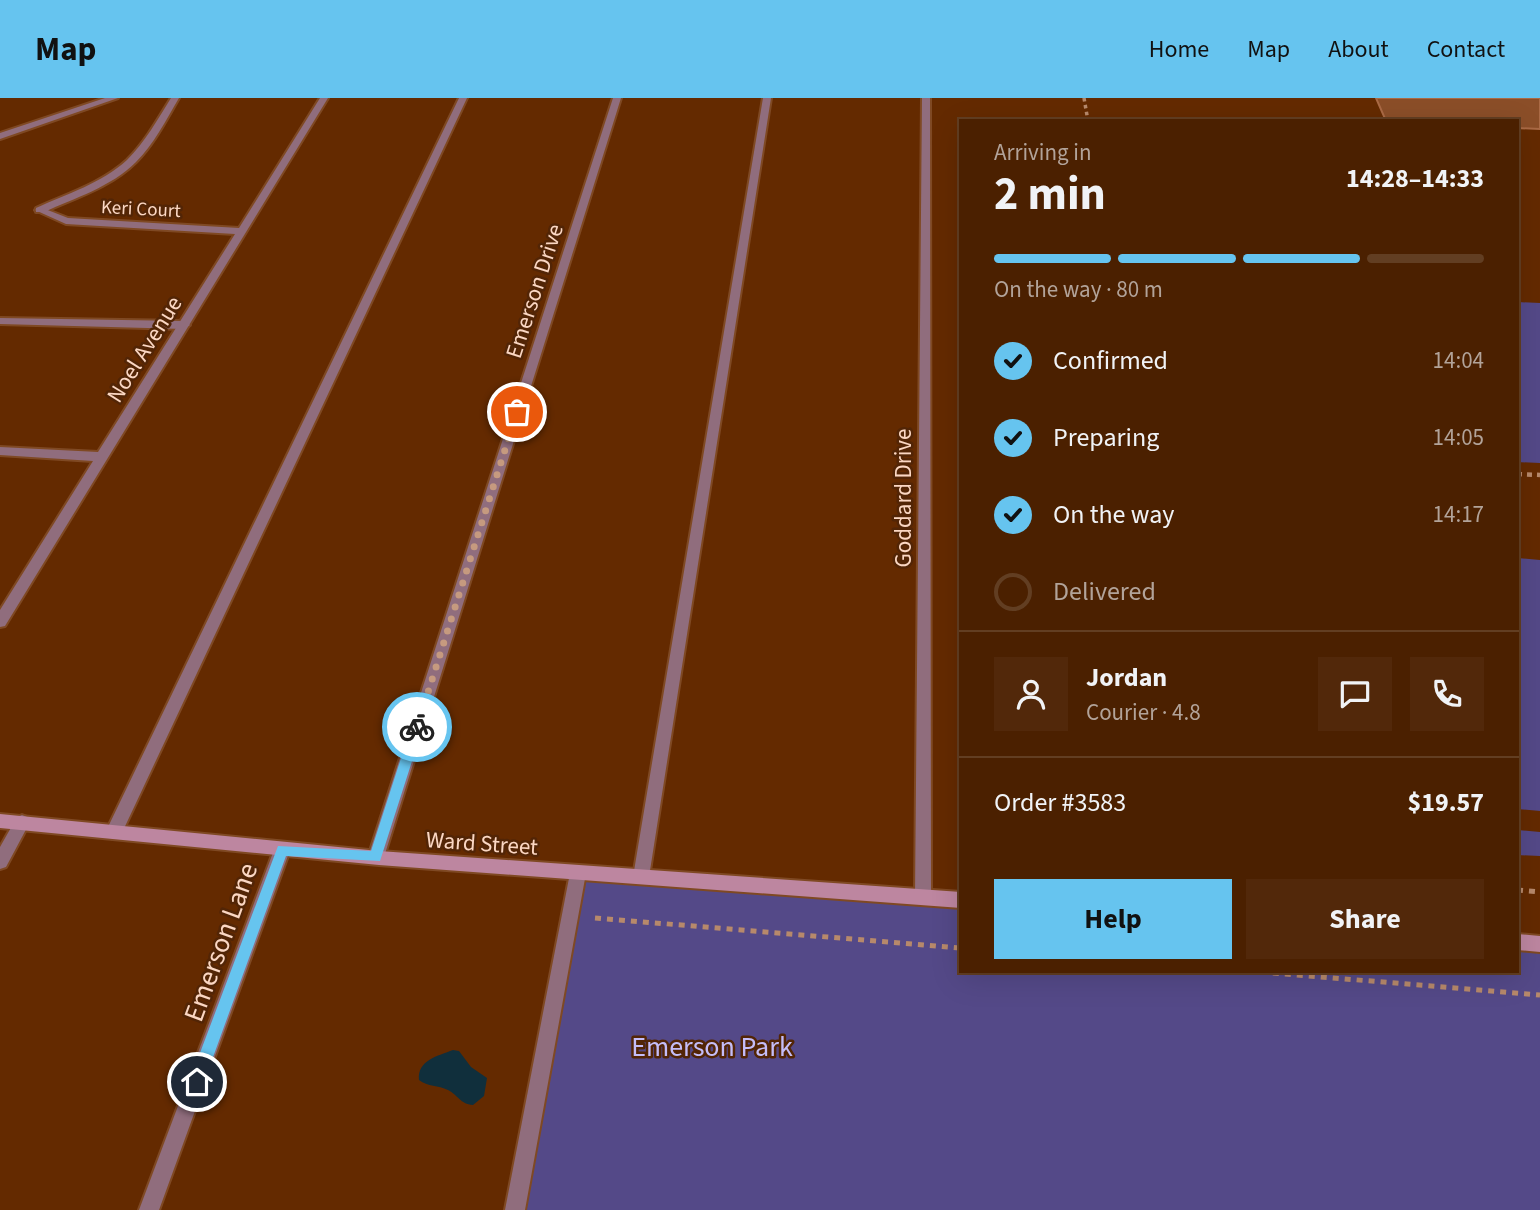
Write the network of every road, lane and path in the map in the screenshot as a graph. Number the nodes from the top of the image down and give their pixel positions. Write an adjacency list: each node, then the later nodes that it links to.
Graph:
1 (114, 98): 10 (street)
2 (175, 98): 11 (street, Keri Court)
3 (324, 98): 11 (street, Noel Avenue)
4 (463, 98): 21 (street)
5 (617, 98): 23 (street, Emerson Drive)
6 (767, 98): 26 (street)
7 (926, 98): 29 (street, Goddard Drive)
8 (1084, 98): 9 (path)
9 (1088, 119)
10 (0, 136)
11 (243, 231): 13 (street, Noel Avenue)
12 (0, 321): 13 (street)
13 (184, 326): 15 (street, Noel Avenue)
14 (0, 451): 15 (street)
15 (102, 457): 18 (street, Noel Avenue)
16 (1519, 474): 17 (path)
17 (1540, 475)
18 (0, 622)
19 (0, 821): 20 (street, Ward Street)
20 (22, 822): 21 (street, Ward Street); 24 (street)
21 (114, 832): 22 (street, Ward Street)
22 (282, 850): 23 (street, Ward Street); 37 (street, Emerson Lane)
23 (376, 857): 25 (street, Ward Street)
24 (0, 862)
25 (578, 873): 26 (street, Ward Street); 38 (street)
26 (640, 877): 29 (street, Ward Street)
27 (1519, 890): 28 (path)
28 (1540, 892)
29 (922, 897): 30 (street, Ward Street)
30 (959, 900)
31 (588, 918): 34 (path)
32 (1519, 942): 33 (street)
33 (1540, 944)
34 (959, 948)
35 (1273, 973): 36 (path)
36 (1540, 995)
37 (149, 1210)
38 (515, 1210)

